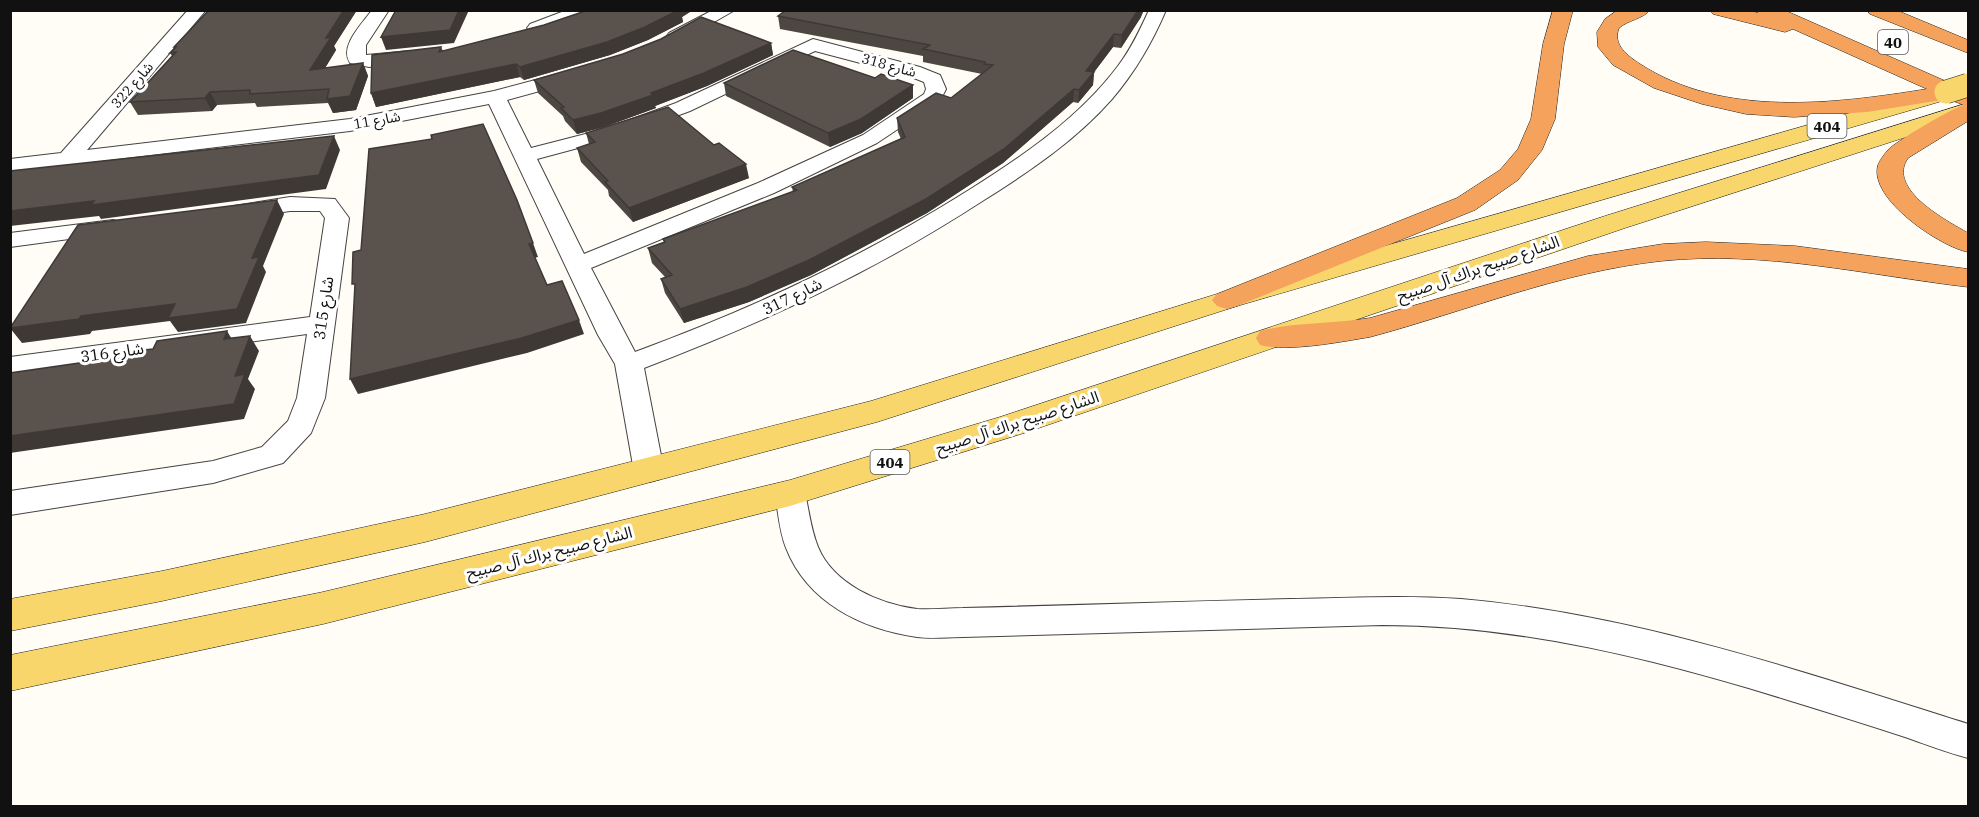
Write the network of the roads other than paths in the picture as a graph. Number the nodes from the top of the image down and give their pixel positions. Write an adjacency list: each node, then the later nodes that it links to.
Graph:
1 (198, 10): 20 (street, شارع 322)
2 (381, 10): 15 (street)
3 (585, 10): 11 (street)
4 (727, 10): 13 (street)
5 (1158, 10): 33 (street, شارع 317)
6 (1640, 10): 17 (highway)
7 (1720, 10): 12 (highway)
8 (1766, 10): 12 (highway)
9 (1877, 10): 14 (highway, 40)
10 (1570, 21): 30 (highway)
11 (515, 35)
12 (1837, 41): 17 (highway)
13 (656, 46)
14 (1968, 47)
15 (427, 56)
16 (587, 71): 18 (street, شارع 11)
17 (1961, 92): 25 (highway); 30 (main road, 404); 32 (main road, الشارع صبيح براك آل صبيح / 404)
18 (496, 97): 19 (street); 20 (street, شارع 11)
19 (524, 156): 27 (street); 27 (street, شارع 318)
20 (68, 159): 21 (street, شارع 11)
21 (10, 166)
22 (220, 213): 31 (street, شارع 315)
23 (139, 224): 24 (street)
24 (10, 240)
25 (1968, 244)
26 (1776, 254): 28 (highway); 29 (highway); 32 (highway)
27 (577, 265): 33 (street)
28 (1968, 278)
29 (1968, 288)
30 (1227, 300): 35 (main road, 404)
31 (320, 324): 34 (street, شارع 316); 37 (street, شارع 315)
32 (1271, 338): 36 (main road, الشارع صبيح براك آل صبيح / 404)
33 (629, 364): 35 (street)
34 (10, 366)
35 (649, 471): 38 (main road, 404)
36 (790, 493): 39 (main road, الشارع صبيح براك آل صبيح / 404); 40 (street)
37 (10, 503)
38 (10, 615)
39 (10, 673)
40 (1968, 741)

